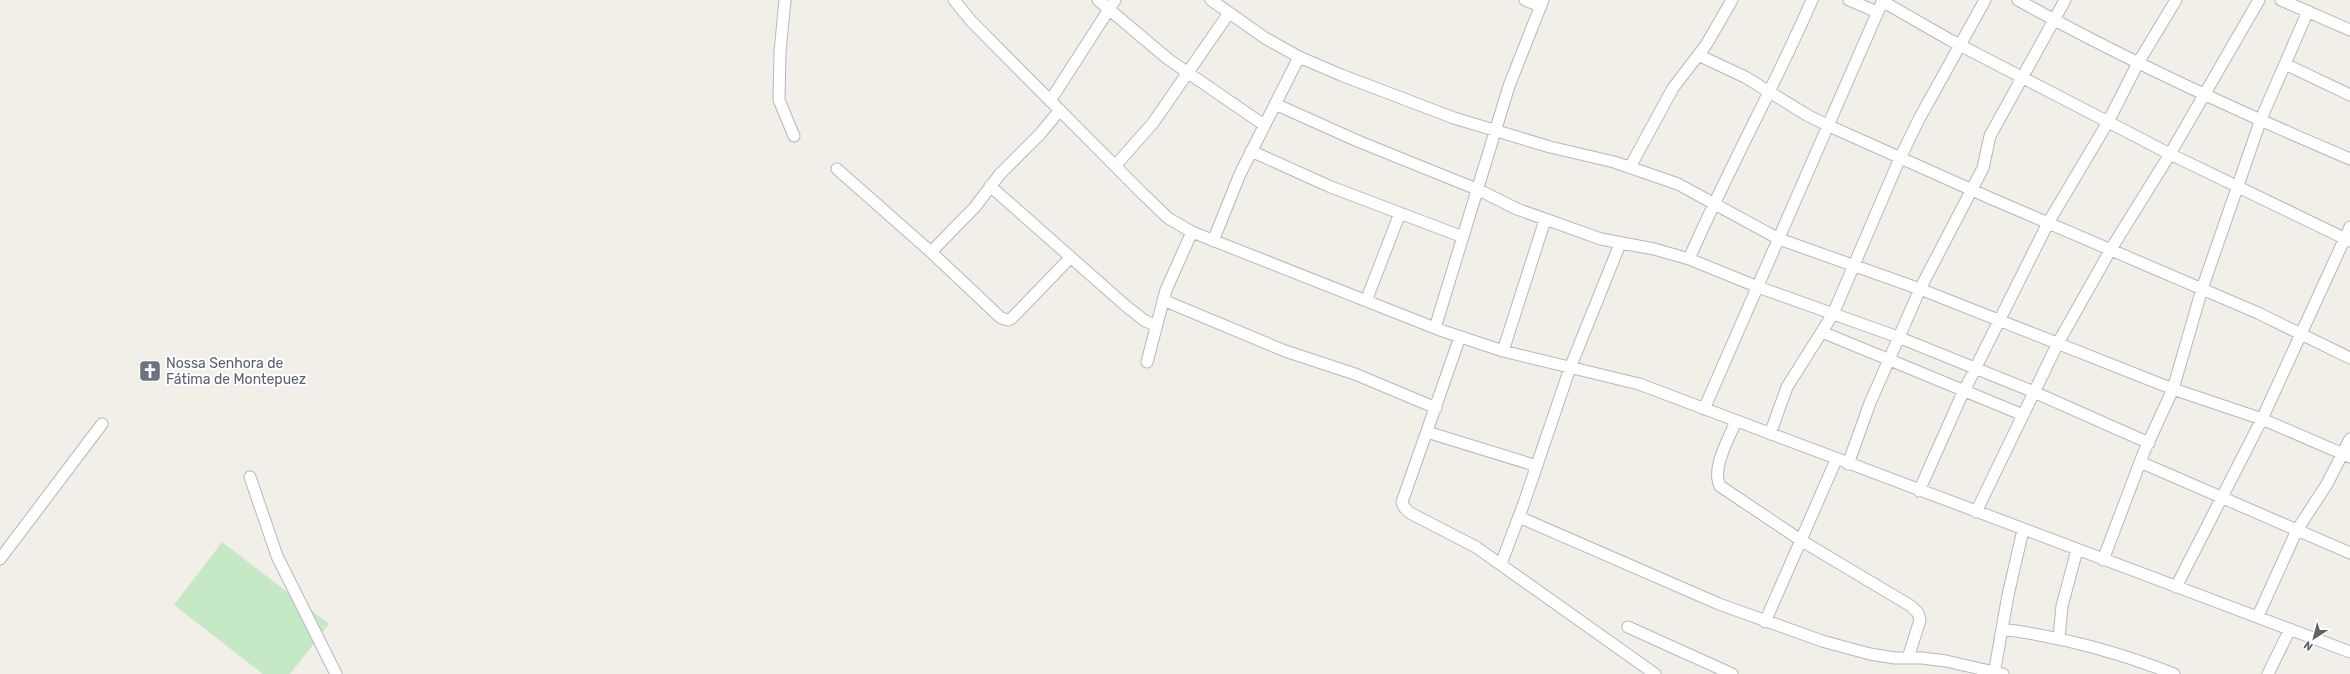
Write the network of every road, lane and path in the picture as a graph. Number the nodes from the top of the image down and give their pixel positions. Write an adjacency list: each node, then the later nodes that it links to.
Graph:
1 (785, 0): 41 (street)
2 (954, 0): 33 (street)
3 (1098, 0): 17 (street)
4 (1211, 0): 20 (street)
5 (1525, 0): 16 (street)
6 (1732, 0): 24 (street)
7 (1812, 0): 30 (street)
8 (1849, 0): 19 (street)
9 (1882, 0): 19 (street); 23 (street)
10 (1985, 0): 23 (street)
11 (2018, 0): 21 (street)
12 (2065, 0): 21 (street)
13 (2176, 0): 26 (street)
14 (2259, 0): 31 (street)
15 (2281, 0): 18 (street)
16 (1541, 3): 40 (street)
17 (1112, 5): 28 (street); 33 (street)
18 (2308, 11): 22 (street); 27 (street)
19 (1877, 12): 39 (street)
20 (1229, 13): 25 (street); 28 (street)
21 (2054, 20): 26 (street); 29 (street)
22 (2350, 30)
23 (1959, 45): 29 (street); 44 (street)
24 (1698, 55): 30 (street); 47 (street)
25 (1299, 57): 34 (street); 40 (street)
26 (2138, 63): 31 (street); 37 (street)
27 (2285, 64): 32 (street); 36 (street)
28 (1189, 74): 38 (street); 46 (street)
29 (2023, 78): 37 (street); 52 (street)
30 (1770, 91): 39 (street); 53 (street)
31 (2204, 94): 36 (street); 43 (street)
32 (2350, 95)
33 (1050, 101): 35 (street)
34 (1275, 104): 38 (street); 51 (street)
35 (1060, 110): 46 (street); 49 (street)
36 (2261, 119): 45 (street); 50 (street)
37 (2108, 122): 43 (street); 56 (street)
38 (1264, 125): 42 (street)
39 (1827, 125): 44 (street); 60 (street)
40 (1495, 131): 47 (street); 51 (street)
41 (794, 136)
42 (1251, 151): 54 (street); 62 (street)
43 (2170, 154): 50 (street); 64 (street)
44 (1900, 158): 52 (street); 68 (street)
45 (2350, 159)
46 (1115, 166): 58 (street)
47 (1630, 167): 53 (street)
48 (837, 169): 65 (street)
49 (990, 186): 65 (street); 66 (street)
50 (2238, 187): 61 (street); 71 (street)
51 (1479, 190): 55 (street); 59 (street)
52 (1971, 190): 56 (street); 70 (street)
53 (1714, 202): 60 (street); 67 (street)
54 (1400, 214): 59 (street); 73 (street)
55 (1545, 220): 63 (street); 83 (street)
56 (2048, 223): 64 (street); 75 (street)
57 (2350, 226): 61 (street)
58 (1192, 232): 62 (street); 72 (street)
59 (1463, 237): 77 (street)
60 (1779, 239): 68 (street); 69 (street)
61 (2347, 239): 79 (street)
62 (1213, 241): 73 (street)
63 (1620, 244): 67 (street); 87 (street)
64 (2111, 249): 71 (street); 82 (street)
65 (931, 252): 66 (street)
66 (1070, 258): 76 (street)
67 (1689, 260): 69 (street)
68 (1854, 265): 70 (street); 74 (street)
69 (1758, 287): 74 (street); 93 (street)
70 (1920, 289): 75 (street); 81 (street)
71 (2202, 289): 79 (street); 90 (street)
72 (1163, 300): 76 (street); 92 (street)
73 (1366, 301): 77 (street)
74 (1833, 314): 78 (street); 81 (street)
75 (1999, 319): 82 (street); 88 (street)
76 (1156, 325): 86 (street)
77 (1435, 328): 80 (street)
78 (1822, 332): 84 (street); 99 (street)
79 (2302, 334): 85 (street); 95 (street)
80 (1460, 337): 83 (street); 92 (street)
81 (1898, 337): 84 (street); 88 (street)
82 (2058, 343): 90 (street); 91 (street)
83 (1504, 351): 87 (street)
84 (1889, 358): 89 (street); 105 (street)
85 (2350, 358)
86 (1147, 362)
87 (1570, 368): 93 (street); 106 (street)
88 (1975, 368): 89 (street); 91 (street)
89 (1965, 389): 94 (street); 108 (street)
90 (2173, 389): 95 (street); 101 (street)
91 (2034, 392): 94 (street); 101 (street)
92 (1436, 408): 98 (street)
93 (1704, 409): 96 (street)
94 (2023, 415): 110 (street)
95 (2262, 419): 102 (street); 109 (street)
96 (1736, 421): 99 (street); 114 (street)
97 (102, 424): 117 (street)
98 (1427, 432): 106 (street); 119 (street)
99 (1770, 434): 103 (street)
100 (2350, 439): 102 (street)
101 (2148, 443): 104 (street)
102 (2347, 455): 113 (street)
103 (1836, 460): 105 (street); 114 (street)
104 (2140, 462): 109 (street); 118 (street)
105 (1848, 464): 108 (street)
106 (1537, 466): 111 (street)
107 (250, 477): 129 (street)
108 (1918, 491): 110 (street)
109 (2221, 498): 113 (street); 120 (street)
110 (1976, 512): 112 (street)
111 (1519, 517): 119 (street); 122 (street)
112 (2023, 530): 115 (street); 124 (street)
113 (2297, 530): 116 (street); 121 (street)
114 (1802, 541): 122 (street); 128 (street)
115 (2078, 550): 118 (street); 126 (street)
116 (2350, 553)
117 (0, 559)
118 (2103, 560): 120 (street)
119 (1501, 564): 130 (street)
120 (2176, 587): 121 (street)
121 (2258, 616): 125 (street)
122 (1765, 622): 128 (street)
123 (1628, 627): 131 (street)
124 (2002, 629): 126 (street); 132 (street)
125 (2290, 630): 127 (street); 134 (street)
126 (2059, 638): 133 (street)
127 (2350, 652)
128 (1908, 658): 132 (street)
129 (336, 674)
130 (1655, 674)
131 (1732, 674)
132 (1997, 674)
133 (2174, 674)
134 (2268, 674)

